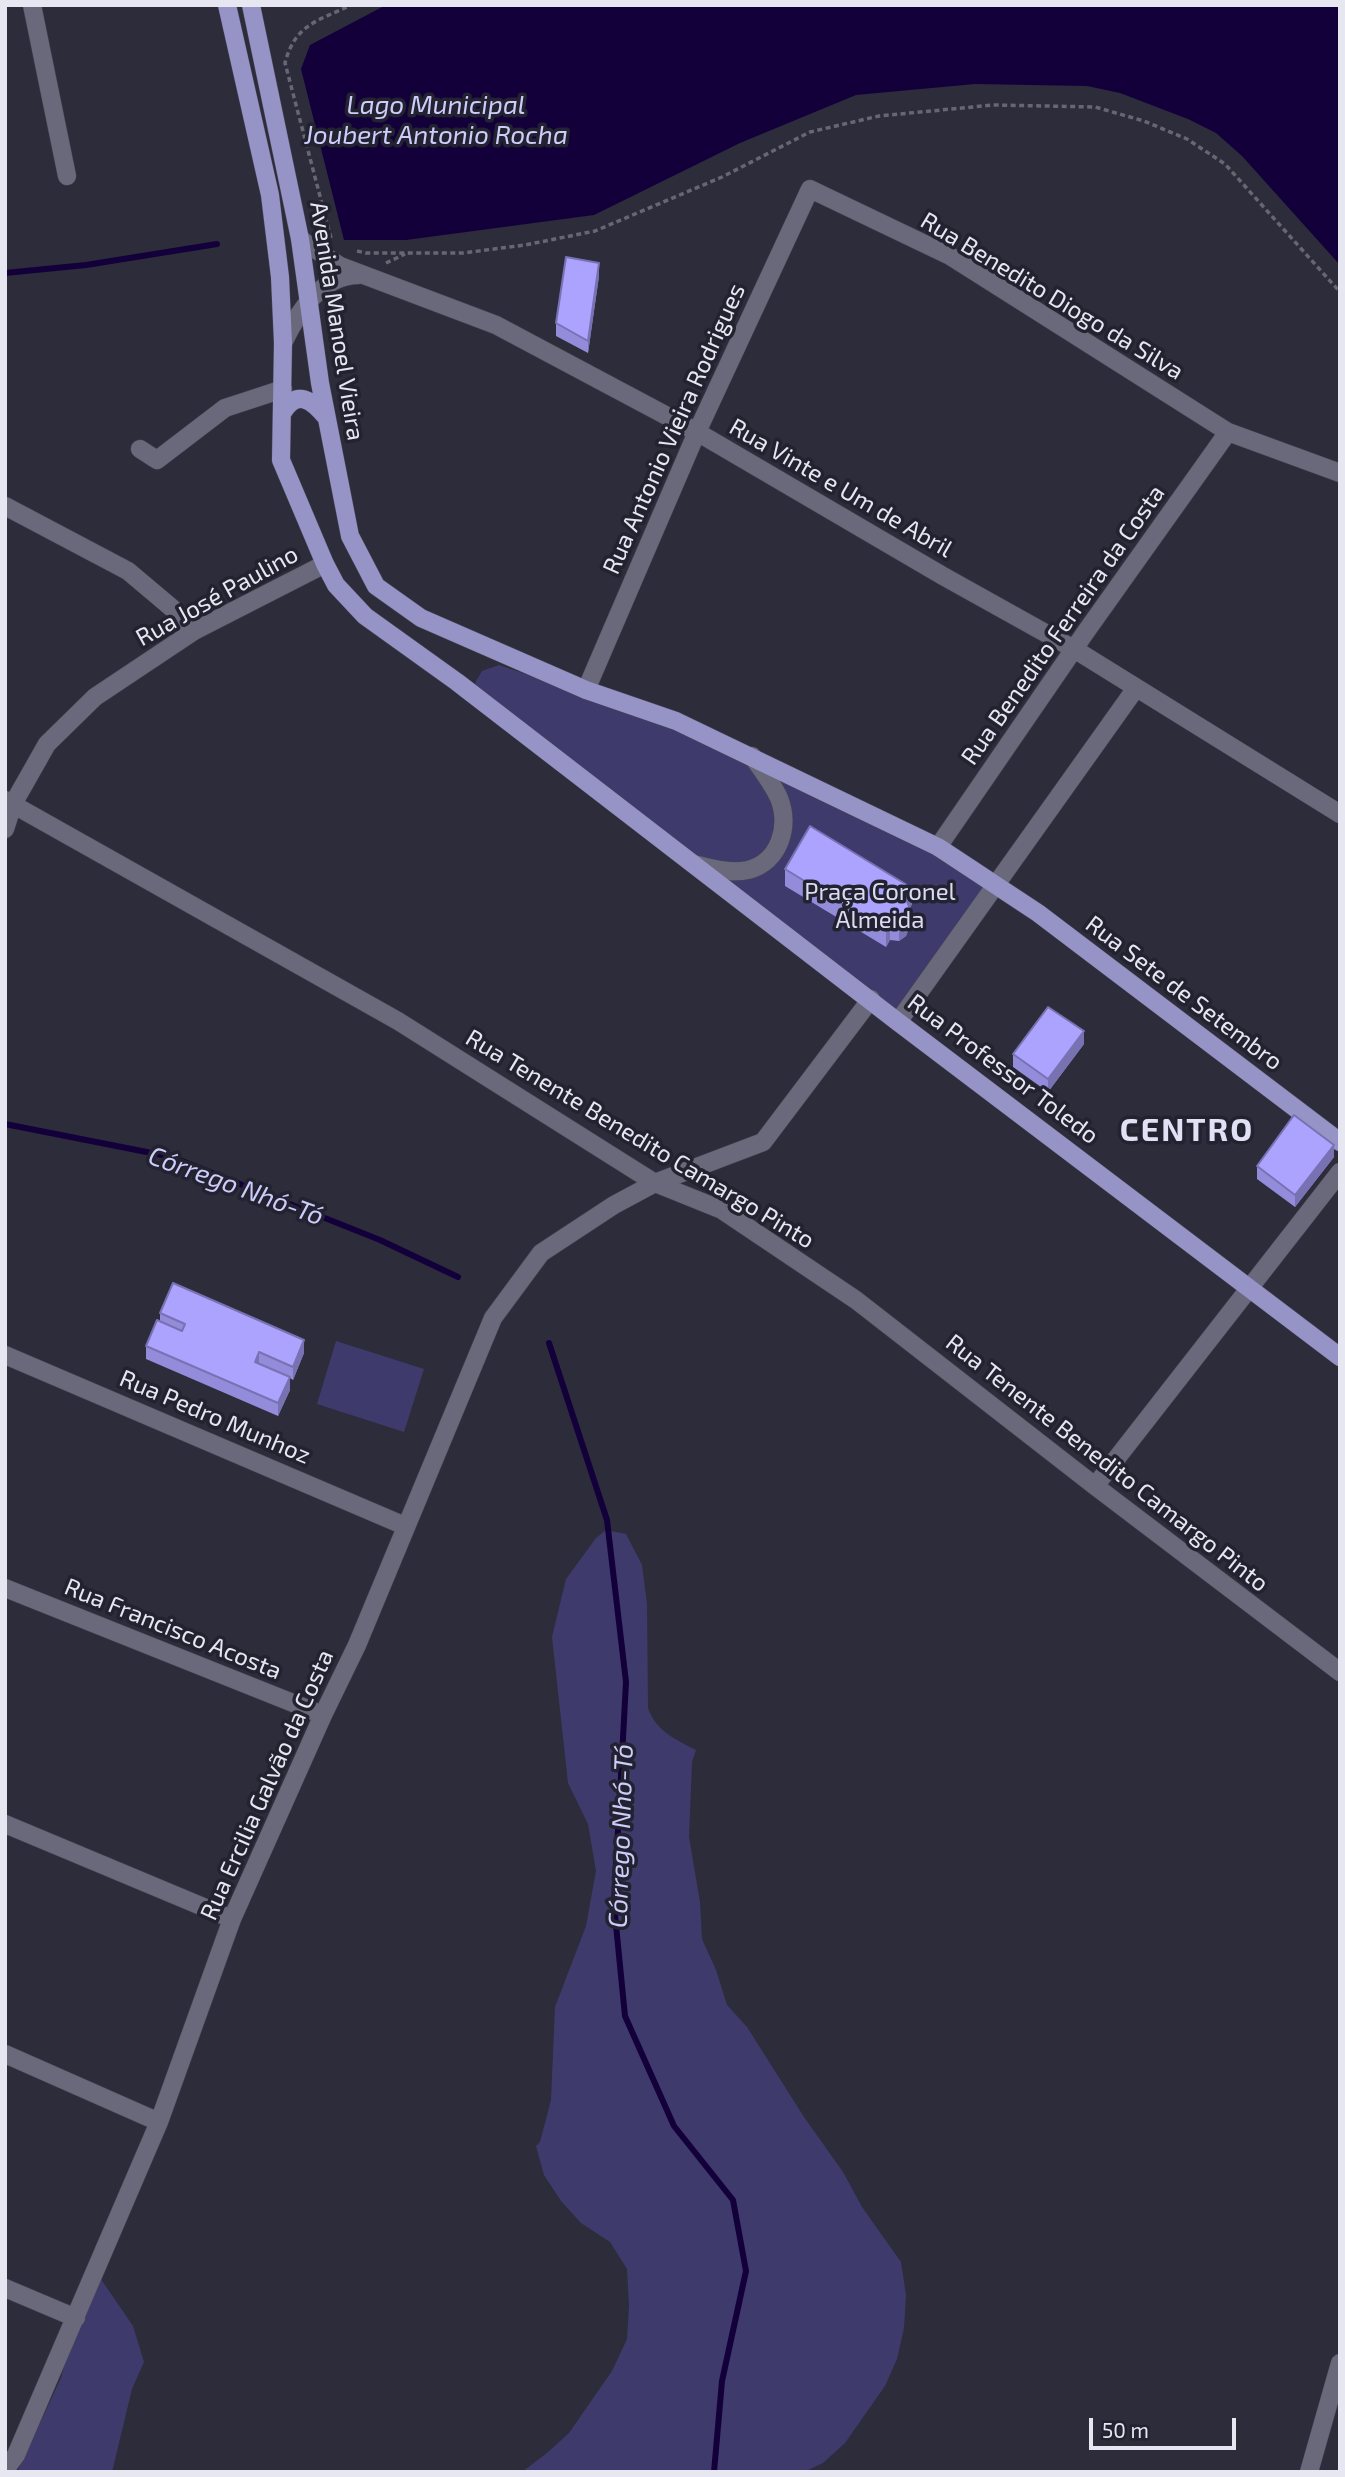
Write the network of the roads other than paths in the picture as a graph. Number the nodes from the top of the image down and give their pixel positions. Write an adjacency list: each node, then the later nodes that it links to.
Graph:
1 (32, 5): 4 (street)
2 (227, 5): 9 (main road, Avenida Manoel Vieira)
3 (251, 5): 6 (main road, Avenida Manoel Vieira)
4 (66, 176)
5 (810, 189): 13 (street, Rua Antonio Vieira Rodrigues); 14 (street, Rua Benedito Diogo da Silva)
6 (300, 239): 7 (street, Rua Vinte e Um de Abril); 8 (main road, Avenida Manoel Vieira)
7 (362, 275): 8 (street); 13 (street, Rua Vinte e Um de Abril)
8 (309, 302): 9 (street); 12 (main road, Avenida Manoel Vieira)
9 (283, 343): 10 (main road, Avenida Manoel Vieira)
10 (282, 389): 11 (main road, Avenida Manoel Vieira); 15 (street)
11 (283, 412): 12 (main road); 18 (main road, Avenida Manoel Vieira)
12 (326, 417): 22 (main road, Avenida Manoel Vieira)
13 (697, 432): 20 (street, Rua Vinte e Um de Abril); 22 (street, Rua Antonio Vieira Rodrigues)
14 (1228, 432): 16 (street, Rua Benedito Diogo da Silva); 20 (street, Rua Benedito Ferreira da Costa)
15 (140, 449)
16 (1340, 473)
17 (5, 506): 19 (street)
18 (325, 564): 19 (street, Rua José Paulino); 28 (main road, Avenida Manoel Vieira)
19 (194, 631): 24 (street, Rua José Paulino)
20 (1074, 649): 21 (street, Rua Vinte e Um de Abril); 27 (street, Rua Benedito Ferreira da Costa)
21 (1136, 688): 25 (street, Rua Vinte e Um de Abril); 29 (street)
22 (586, 690): 23 (main road)
23 (752, 757): 27 (main road); 28 (street)
24 (9, 802): 26 (street, Rua José Paulino); 34 (street, Rua Tenente Benedito Camargo Pinto)
25 (1340, 814)
26 (5, 830)
27 (938, 847): 29 (main road)
28 (694, 864): 30 (main road)
29 (997, 885): 31 (street); 32 (main road, Rua Sete de Setembro)
30 (871, 999): 31 (main road, Rua Professor Toledo); 34 (street, Rua Ercilia Galvão da Costa)
31 (898, 1022): 35 (main road, Rua Professor Toledo)
32 (1340, 1142)
33 (1340, 1172): 35 (street)
34 (655, 1183): 38 (street, Rua Tenente Benedito Camargo Pinto); 39 (street, Rua Ercilia Galvão da Costa)
35 (1250, 1287): 37 (main road, Rua Professor Toledo); 38 (street)
36 (5, 1355): 39 (street, Rua Pedro Munhoz)
37 (1340, 1357)
38 (1095, 1486): 41 (street, Rua Tenente Benedito Camargo Pinto)
39 (405, 1526): 42 (street, Rua Ercilia Galvão da Costa)
40 (5, 1588): 42 (street, Rua Francisco Acosta)
41 (1340, 1672)
42 (323, 1715): 44 (street, Rua Ercilia Galvão da Costa)
43 (5, 1824): 44 (street)
44 (232, 1919): 46 (street, Rua Ercilia Galvão da Costa)
45 (5, 2054): 46 (street)
46 (159, 2122): 48 (street, Rua Ercilia Galvão da Costa)
47 (5, 2288): 48 (street)
48 (76, 2318): 50 (street, Rua Ercilia Galvão da Costa)
49 (1340, 2363): 51 (street)
50 (5, 2470)
51 (1309, 2472)

